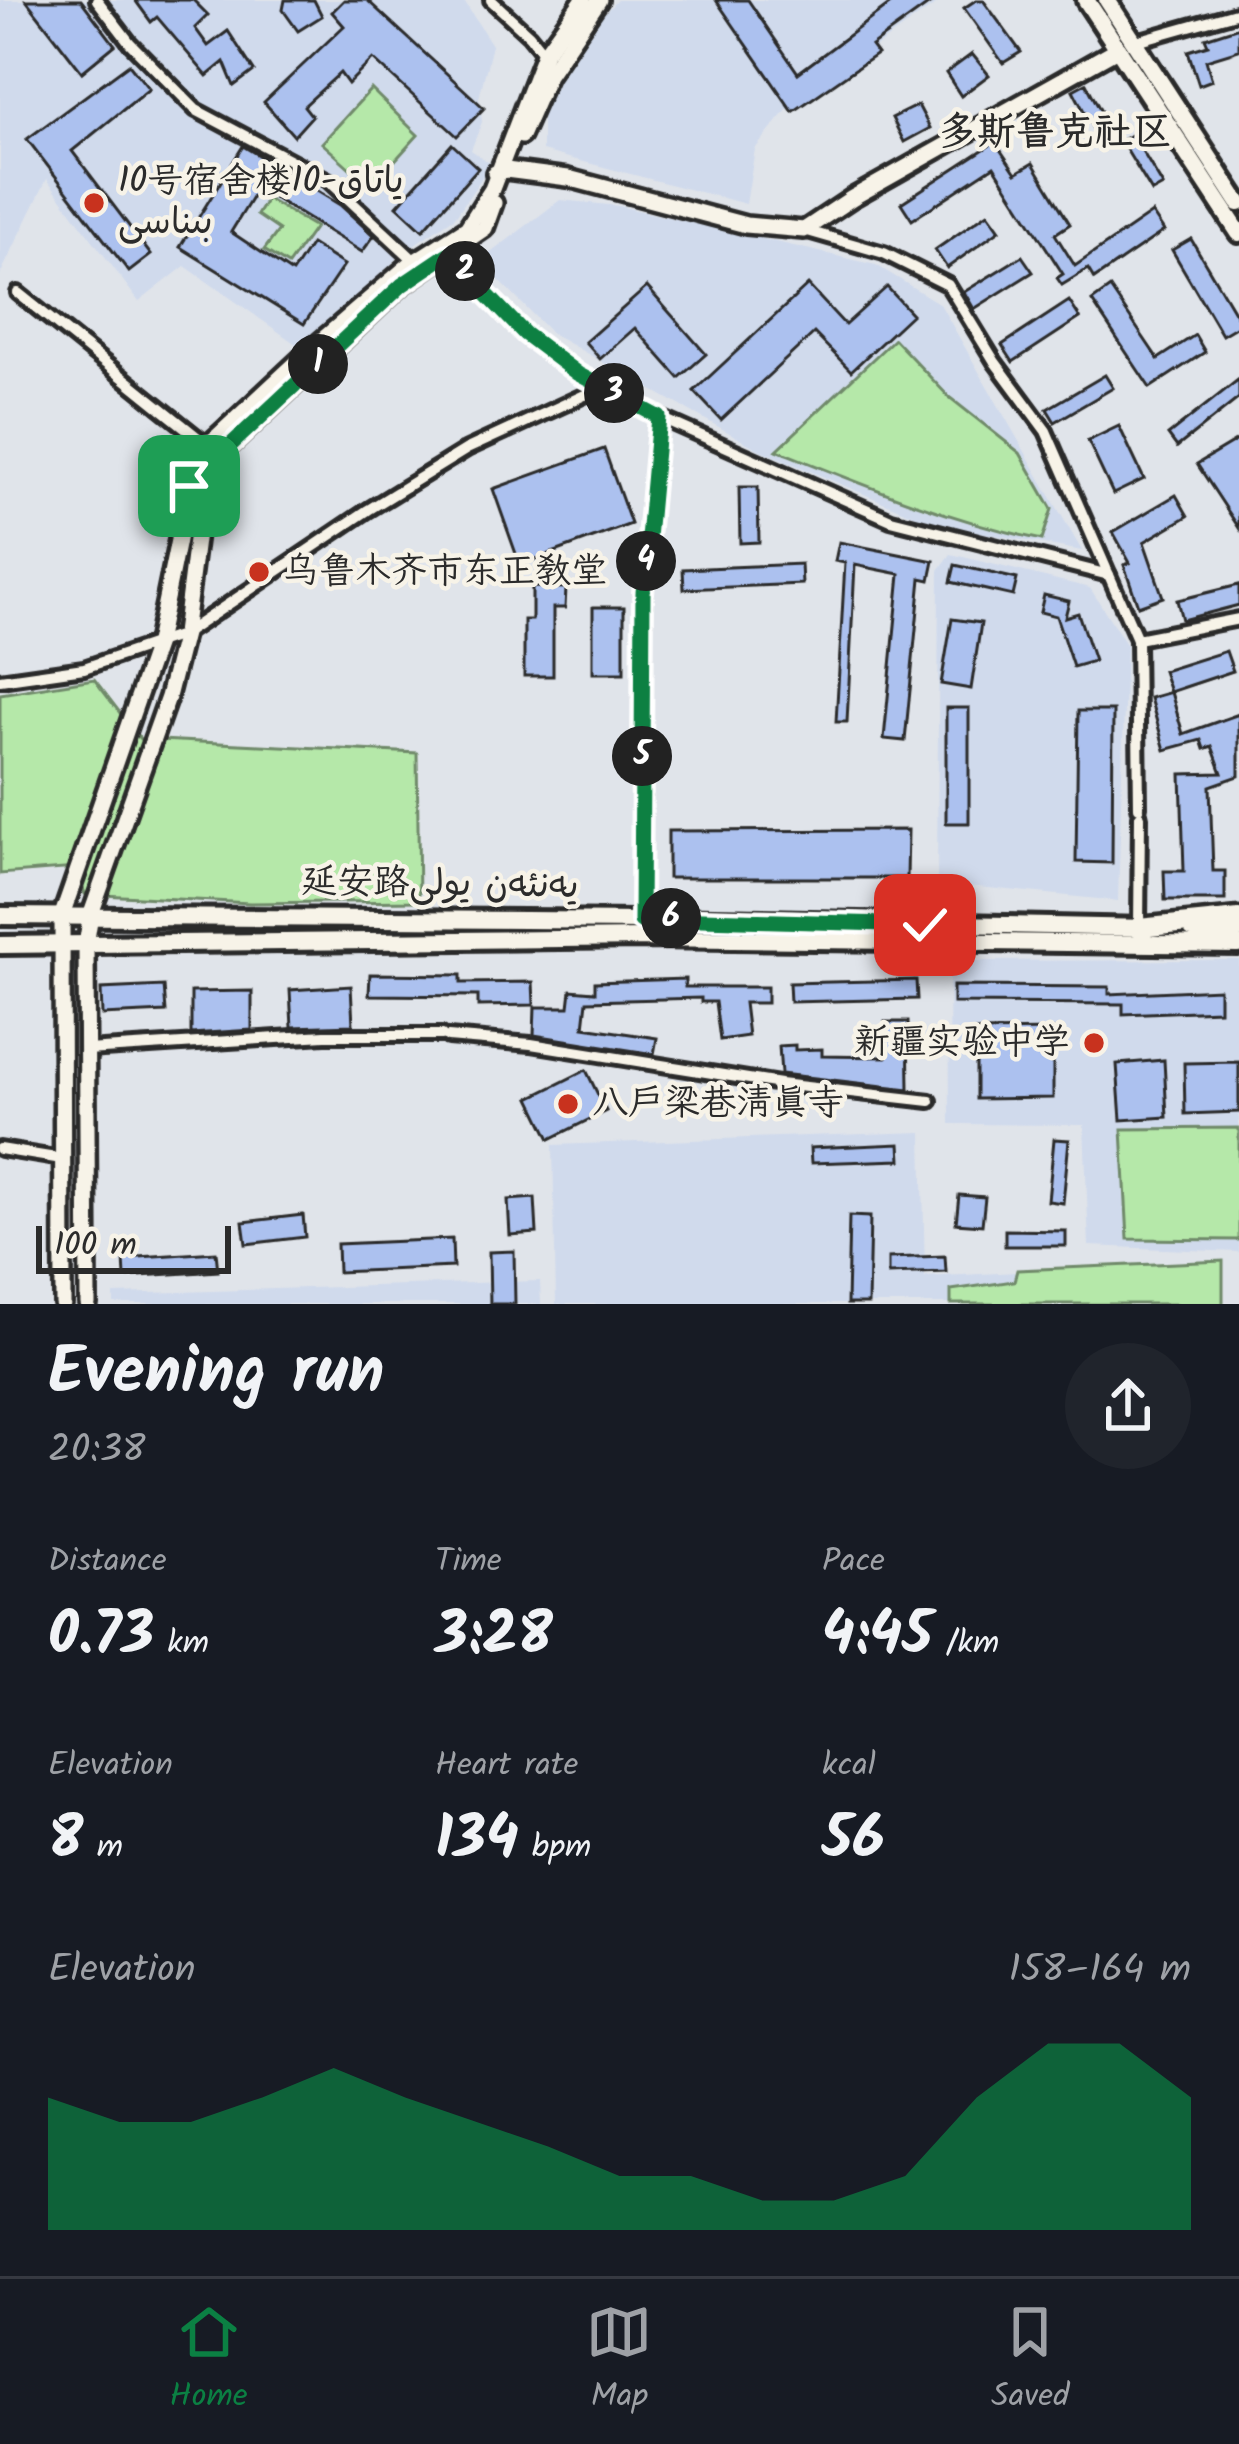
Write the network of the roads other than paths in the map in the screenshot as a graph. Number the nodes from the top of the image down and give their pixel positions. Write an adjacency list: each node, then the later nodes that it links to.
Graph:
1 (98, 0): 15 (street)
2 (491, 0): 9 (street)
3 (583, 0): 9 (street)
4 (599, 0): 10 (street)
5 (1086, 0): 8 (main road)
6 (1107, 0): 8 (main road)
7 (1239, 12): 8 (street)
8 (1127, 45): 11 (main road); 12 (street); 13 (main road)
9 (545, 55): 10 (street)
10 (501, 172): 12 (street); 14 (street); 15 (street)
11 (1239, 203)
12 (804, 230): 20 (street)
13 (1239, 233)
14 (448, 254): 17 (street); 19 (street)
15 (415, 261): 19 (street)
16 (18, 293): 19 (street)
17 (602, 387): 18 (street); 22 (street)
18 (659, 417): 20 (street); 30 (street)
19 (213, 451): 22 (street); 24 (street)
20 (1109, 575): 23 (street)
21 (1239, 619): 23 (street)
22 (184, 634): 24 (street); 26 (street)
23 (1137, 639): 31 (street)
24 (157, 644): 25 (street); 27 (street)
25 (0, 680)
26 (92, 914): 27 (main road, 延安路يەنئەن يولى); 30 (main road, 延安路يەنئەن يولى); 35 (street)
27 (62, 915): 28 (main road, 延安路يەنئەن يولى); 34 (street)
28 (0, 916)
29 (1239, 918): 31 (highway)
30 (641, 921): 31 (main road, 延安路يەنئەن يولى)
31 (1138, 928): 32 (main road, 延安路يەنئەن يولى)
32 (1239, 930)
33 (0, 945): 34 (main road)
34 (61, 945): 35 (main road); 40 (street)
35 (86, 945): 36 (main road); 37 (street)
36 (1239, 945)
37 (87, 1049): 38 (street); 42 (street)
38 (930, 1101)
39 (0, 1149): 40 (street)
40 (62, 1159): 41 (street)
41 (63, 1304)
42 (88, 1304)

